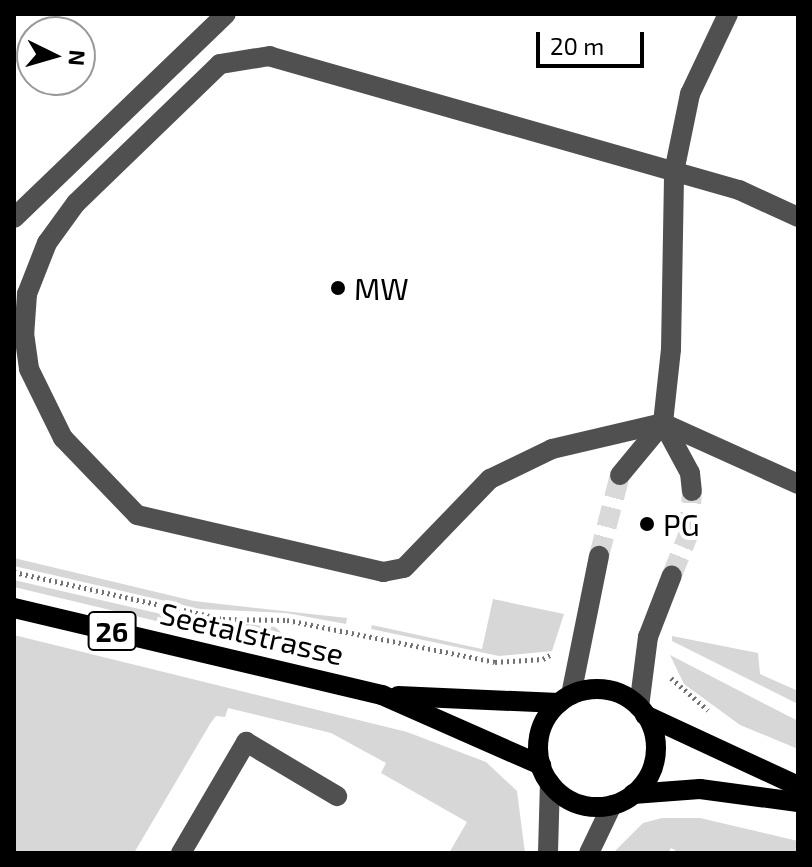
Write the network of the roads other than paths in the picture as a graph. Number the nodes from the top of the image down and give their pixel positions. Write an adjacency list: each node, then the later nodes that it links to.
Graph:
1 (226, 14): 5 (street)
2 (728, 14): 3 (street)
3 (674, 172): 4 (street); 6 (street); 6 (street)
4 (798, 217)
5 (14, 218)
6 (663, 423): 7 (street); 8 (street); 9 (street)
7 (620, 475)
8 (798, 484)
9 (692, 491)
10 (599, 556): 14 (street)
11 (672, 575): 15 (street)
12 (14, 608): 13 (main road, Seetalstrasse / 26)
13 (382, 695): 14 (main road, Seetalstrasse / 26); 16 (main road, Seetalstrasse / 26)
14 (565, 699): 15 (main road); 16 (main road)
15 (642, 711): 17 (main road); 18 (main road)
16 (545, 774): 21 (main road); 23 (street)
17 (798, 786)
18 (633, 794): 20 (main road); 21 (main road)
19 (337, 796): 22 (street)
20 (798, 802)
21 (612, 805): 24 (street)
22 (181, 853)
23 (548, 853)
24 (589, 853)

